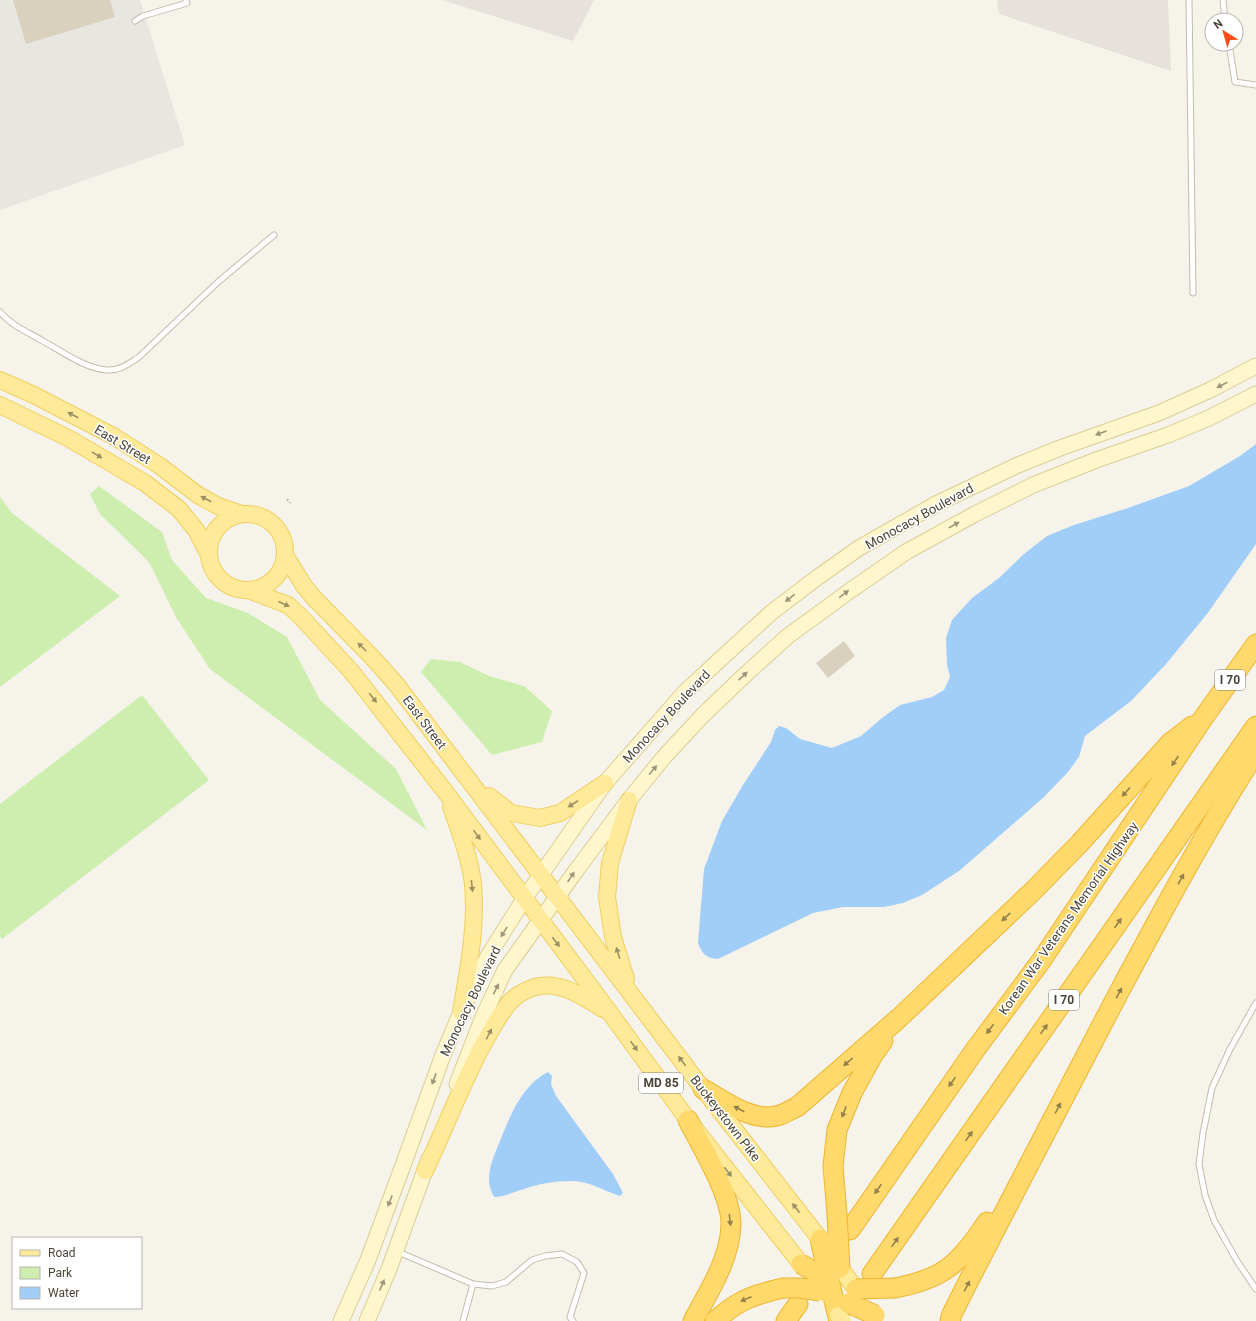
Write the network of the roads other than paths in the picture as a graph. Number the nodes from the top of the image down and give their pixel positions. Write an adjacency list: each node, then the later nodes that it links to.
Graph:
1 (186, 0): 5 (lane)
2 (1189, 0): 9 (lane)
3 (1223, 0): 4 (lane)
4 (1224, 12)
5 (135, 21)
6 (1230, 52): 7 (lane)
7 (1256, 85)
8 (274, 235): 10 (lane)
9 (1193, 293)
10 (0, 312)
11 (1256, 366): 24 (main road, Monocacy Boulevard, one-way to 24)
12 (0, 380): 15 (main road, East Street, one-way to 12)
13 (1256, 394): 26 (main road, Monocacy Boulevard, one-way to 13)
14 (0, 405): 17 (main road, East Street, one-way to 17)
15 (242, 514): 16 (main road); 17 (main road)
16 (285, 554): 18 (main road); 23 (main road, East Street, one-way to 16)
17 (209, 555): 18 (main road)
18 (248, 590): 25 (main road, East Street, one-way to 25)
19 (1256, 644): 20 (highway, Korean War Veterans Memorial Highway / I 70)
20 (1204, 717): 35 (highway, one-way to 35); 40 (highway, Korean War Veterans Memorial Highway / I 70, one-way to 40)
21 (1256, 726): 44 (highway, I 70, one-way to 21)
22 (1256, 752): 38 (highway, one-way to 22)
23 (469, 780): 24 (main road, one-way to 23); 27 (main road, East Street)
24 (605, 783): 27 (main road, Monocacy Boulevard)
25 (447, 794): 29 (main road, East Street, one-way to 29); 33 (main road, one-way to 33)
26 (629, 800): 28 (main road, Monocacy Boulevard, one-way to 26); 31 (main road, one-way to 26)
27 (542, 875): 28 (main road, East Street / MD 85); 29 (main road, Monocacy Boulevard)
28 (558, 896): 30 (main road, Monocacy Boulevard); 31 (main road, Buckeystown Pike / MD 85)
29 (524, 899): 30 (main road, MD 85); 33 (main road, Monocacy Boulevard, one-way to 33)
30 (540, 920): 34 (main road, MD 85, one-way to 34); 39 (main road, Monocacy Boulevard, one-way to 30)
31 (629, 990): 36 (main road, Buckeystown Pike / MD 85, one-way to 31)
32 (1256, 1003): 46 (lane)
33 (461, 1012): 50 (main road, Monocacy Boulevard, one-way to 50)
34 (610, 1013): 37 (main road, MD 85, one-way to 37); 39 (main road, one-way to 34)
35 (899, 1018): 36 (highway, one-way to 36); 47 (highway, one-way to 47, bridge)
36 (703, 1089): 41 (main road, Buckeystown Pike / MD 85, one-way to 36)
37 (688, 1120): 43 (main road, MD 85, one-way to 43); 54 (highway, one-way to 54)
38 (1045, 1132): 47 (highway, bridge); 57 (highway, one-way to 38)
39 (425, 1171): 42 (main road, Monocacy Boulevard)
40 (850, 1230)
41 (820, 1239): 47 (highway, bridge)
42 (395, 1251): 45 (lane); 51 (main road, Monocacy Boulevard, one-way to 42)
43 (801, 1264): 47 (highway, bridge)
44 (872, 1274)
45 (473, 1284): 52 (lane); 53 (lane)
46 (1256, 1289)
47 (840, 1299): 49 (highway, bridge); 55 (highway, one-way to 55, bridge)
48 (798, 1304): 56 (highway)
49 (877, 1318)
50 (340, 1321)
51 (367, 1321)
52 (462, 1321)
53 (573, 1321)
54 (694, 1321)
55 (715, 1321)
56 (786, 1321)
57 (950, 1321)

